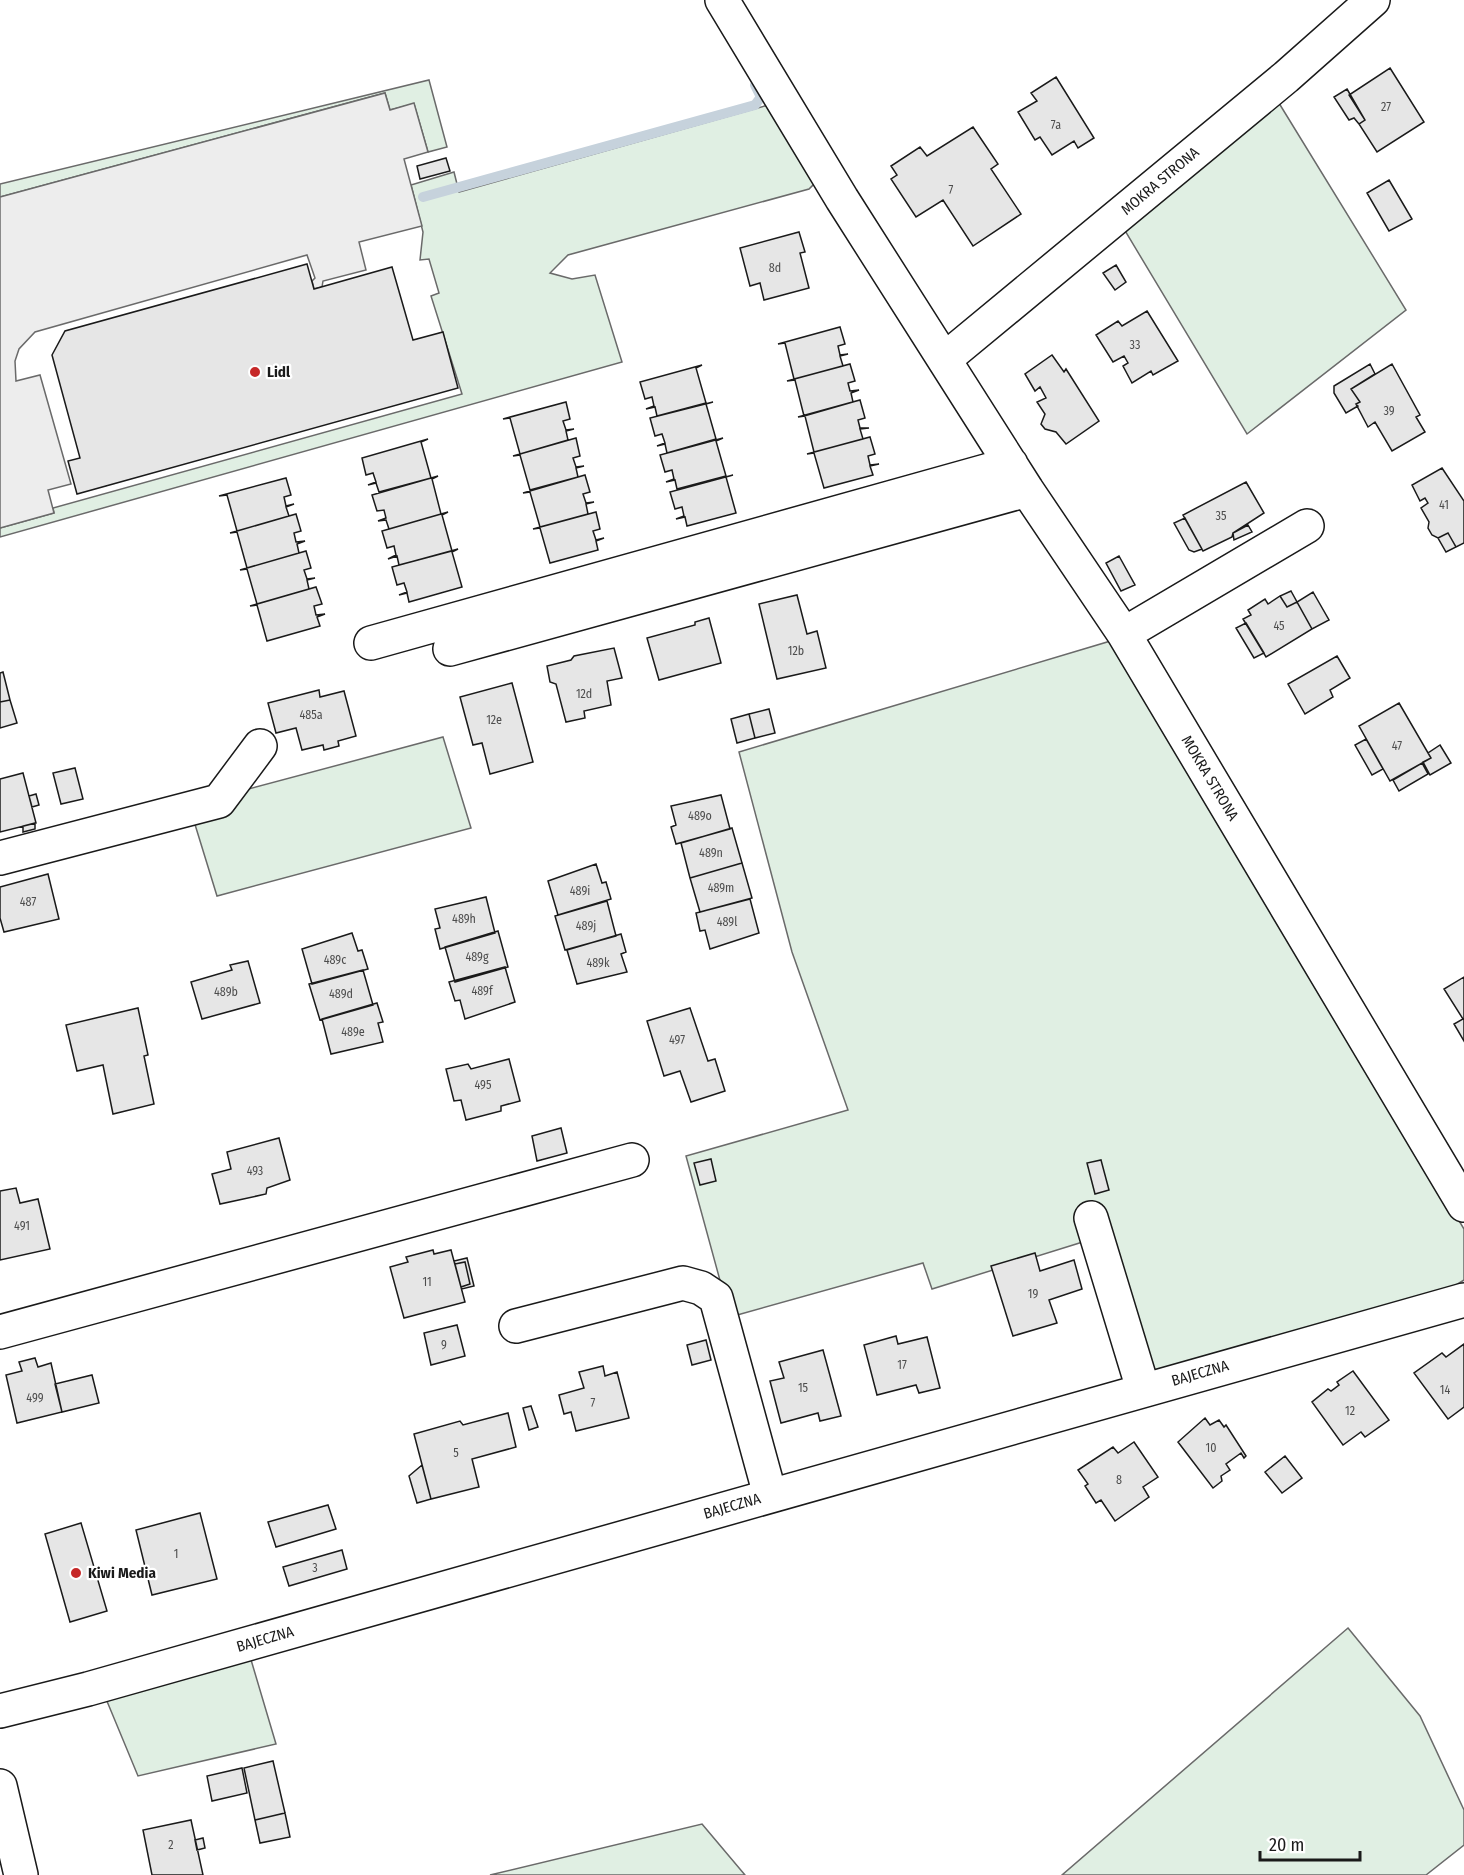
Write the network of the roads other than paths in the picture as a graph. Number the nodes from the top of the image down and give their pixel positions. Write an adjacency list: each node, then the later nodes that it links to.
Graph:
1 (722, 0): 3 (street, MOKRA STRONA)
2 (1373, 0): 3 (street, MOKRA STRONA)
3 (945, 359): 4 (street, MOKRA STRONA)
4 (1019, 477): 6 (street, MOKRA STRONA); 7 (street); 8 (street)
5 (1307, 526): 6 (street)
6 (1124, 634): 12 (street, MOKRA STRONA)
7 (371, 643)
8 (450, 649)
9 (261, 746): 10 (street)
10 (0, 858)
11 (632, 1160): 16 (street)
12 (1464, 1205)
13 (1091, 1218): 17 (street)
14 (1464, 1300): 17 (street, BAJECZNA)
15 (516, 1326): 18 (street)
16 (0, 1332)
17 (1143, 1389): 18 (street, BAJECZNA)
18 (770, 1495): 19 (street, BAJECZNA)
19 (0, 1712)
20 (0, 1786): 21 (street)
21 (21, 1875)

